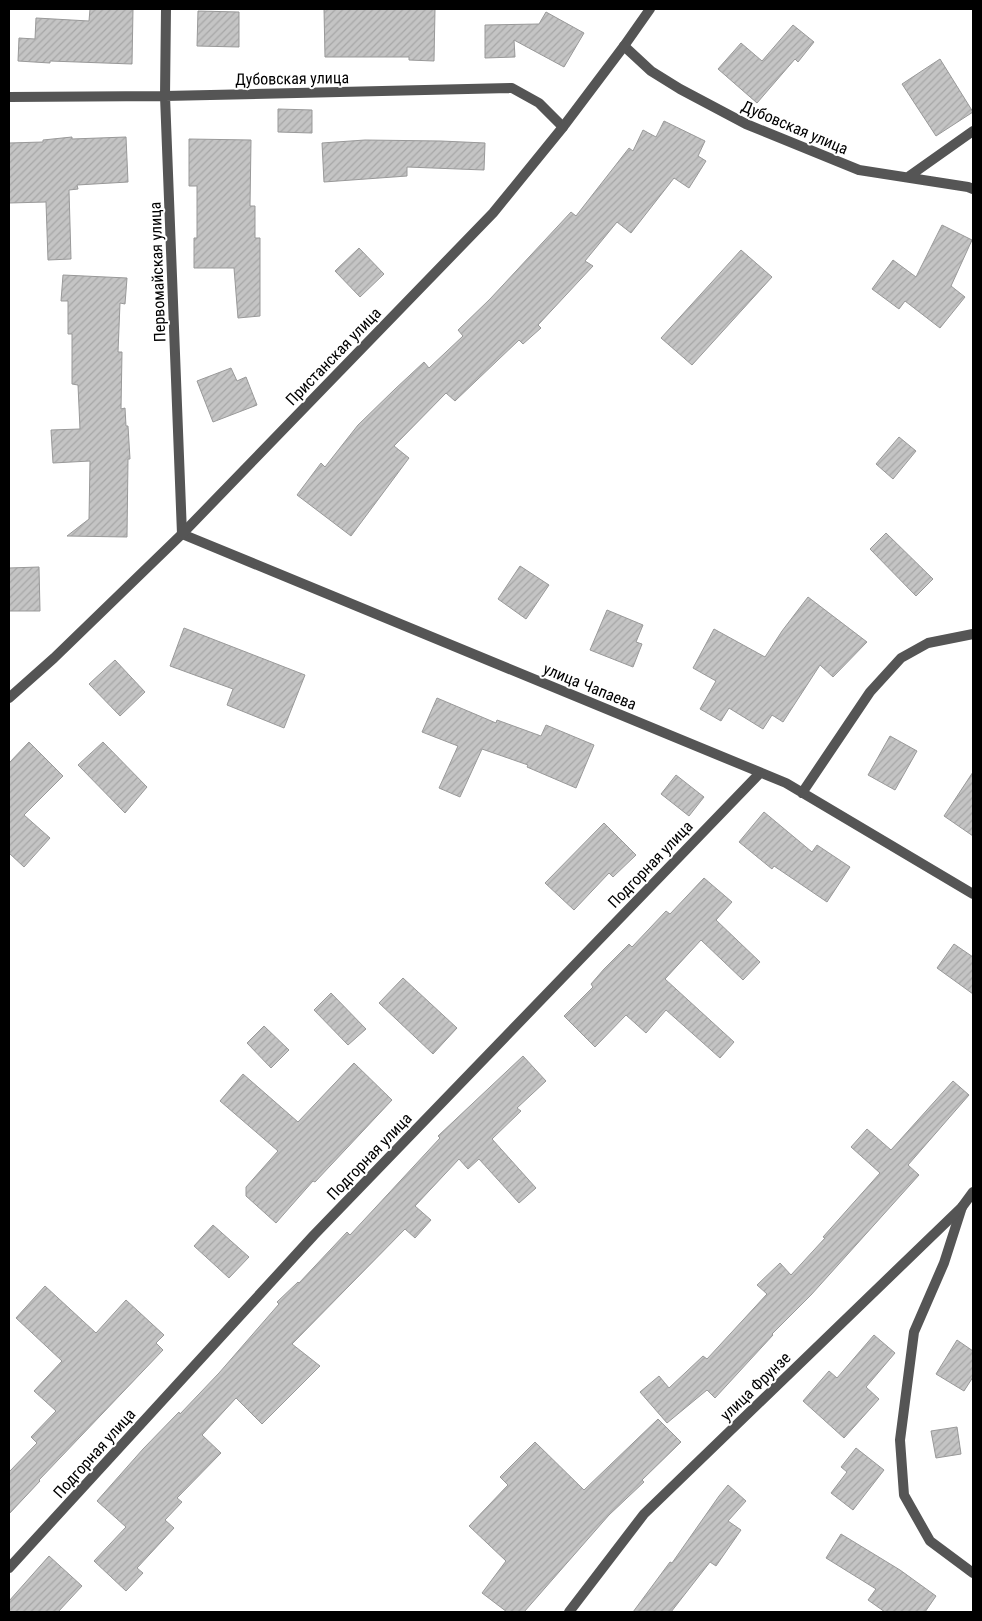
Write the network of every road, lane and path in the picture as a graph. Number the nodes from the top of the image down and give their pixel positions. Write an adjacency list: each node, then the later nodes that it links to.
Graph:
1 (166, 9): 4 (street, Первомайская улица)
2 (650, 9): 3 (street, Пристанская улица)
3 (624, 46): 6 (street, Пристанская улица); 8 (street, Дубовская улица)
4 (165, 96): 5 (street, Дубовская улица); 6 (street, Дубовская улица); 10 (street, Первомайская улица)
5 (9, 97)
6 (562, 127): 10 (street, Пристанская улица)
7 (973, 131): 8 (street)
8 (908, 178): 9 (street, Дубовская улица)
9 (973, 190)
10 (182, 534): 12 (street, Пристанская улица); 13 (street, улица Чапаева)
11 (973, 634): 14 (street)
12 (9, 698)
13 (760, 773): 14 (street, улица Чапаева); 18 (street, Подгорная улица)
14 (802, 793): 15 (street, улица Чапаева)
15 (973, 894)
16 (973, 1192): 17 (street, улица Фрунзе)
17 (962, 1207): 19 (street); 20 (street, улица Фрунзе)
18 (9, 1568)
19 (973, 1573)
20 (569, 1612)

